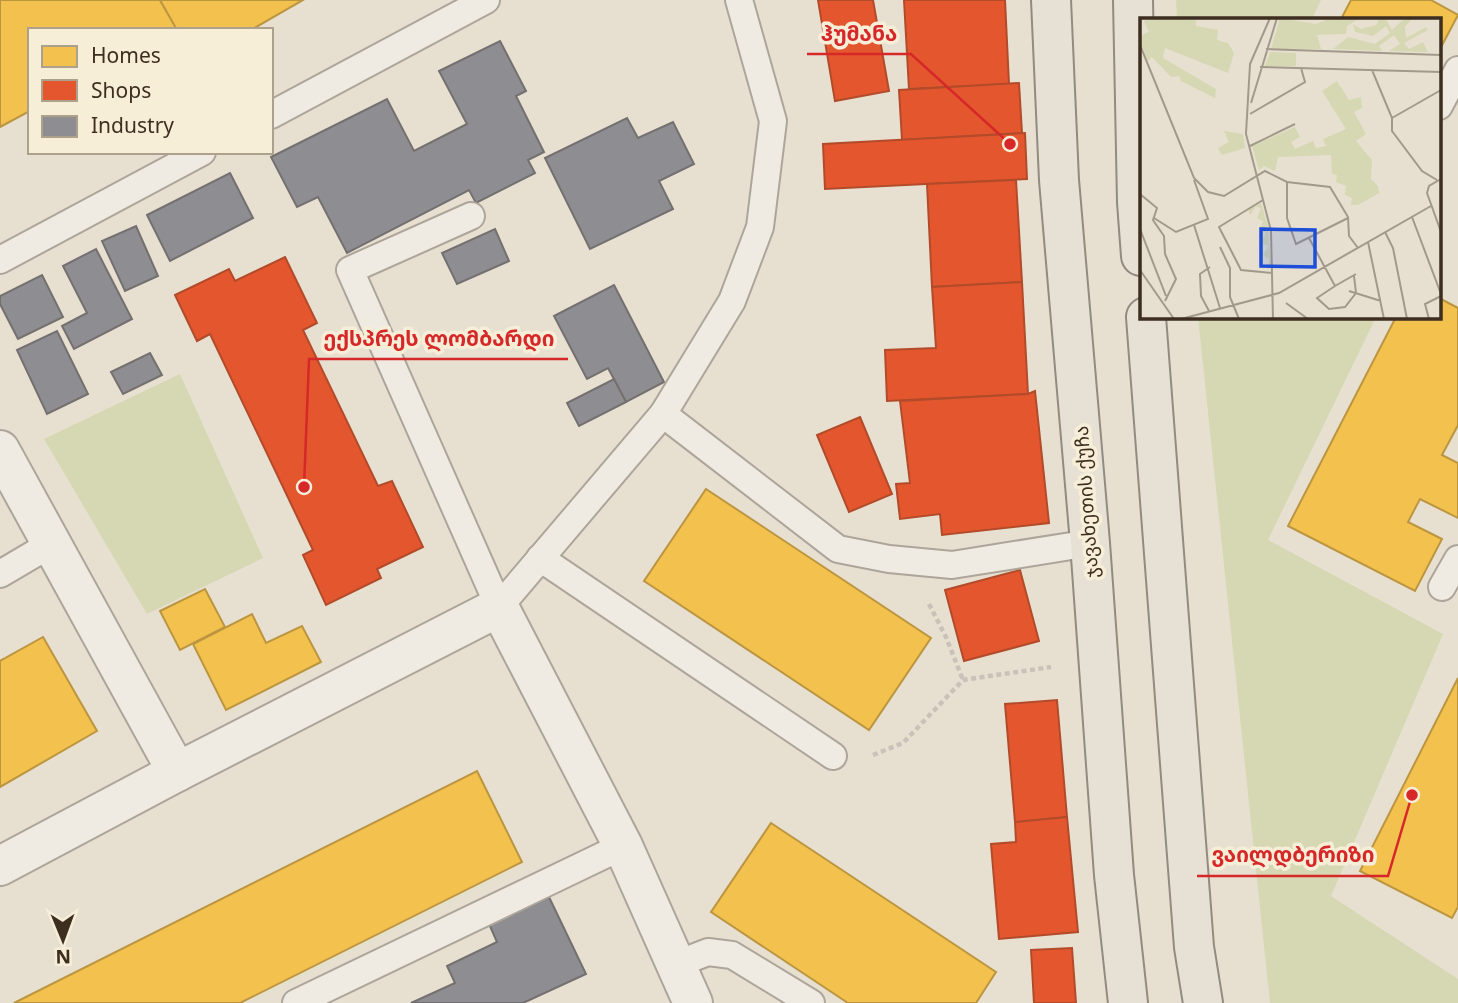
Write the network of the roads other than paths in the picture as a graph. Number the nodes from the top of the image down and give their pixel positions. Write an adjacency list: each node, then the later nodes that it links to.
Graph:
1 (486, 0): 7 (lane)
2 (739, 0): 13 (lane)
3 (1051, 0): 15 (main road, ჯავახეთის ქუჩა)
4 (1133, 0): 10 (main road)
5 (1458, 70): 6 (lane)
6 (1440, 104)
7 (273, 114)
8 (198, 154): 11 (lane)
9 (471, 216): 21 (lane)
10 (1140, 242)
11 (0, 260)
12 (1146, 318): 31 (main road)
13 (663, 414): 15 (lane); 17 (lane)
14 (0, 450): 16 (street)
15 (1090, 543): 30 (main road, ჯავახეთის ქუჩა)
16 (51, 544): 19 (lane); 23 (street)
17 (541, 558): 21 (lane); 22 (lane)
18 (1458, 559): 20 (lane)
19 (0, 574)
20 (1442, 587)
21 (499, 607): 23 (street); 24 (street)
22 (832, 756)
23 (177, 772): 25 (street)
24 (623, 846): 26 (street); 27 (lane)
25 (0, 866)
26 (677, 964): 28 (street); 29 (lane)
27 (296, 1003)
28 (693, 1003)
29 (811, 1003)
30 (1128, 1003)
31 (1203, 1003)

